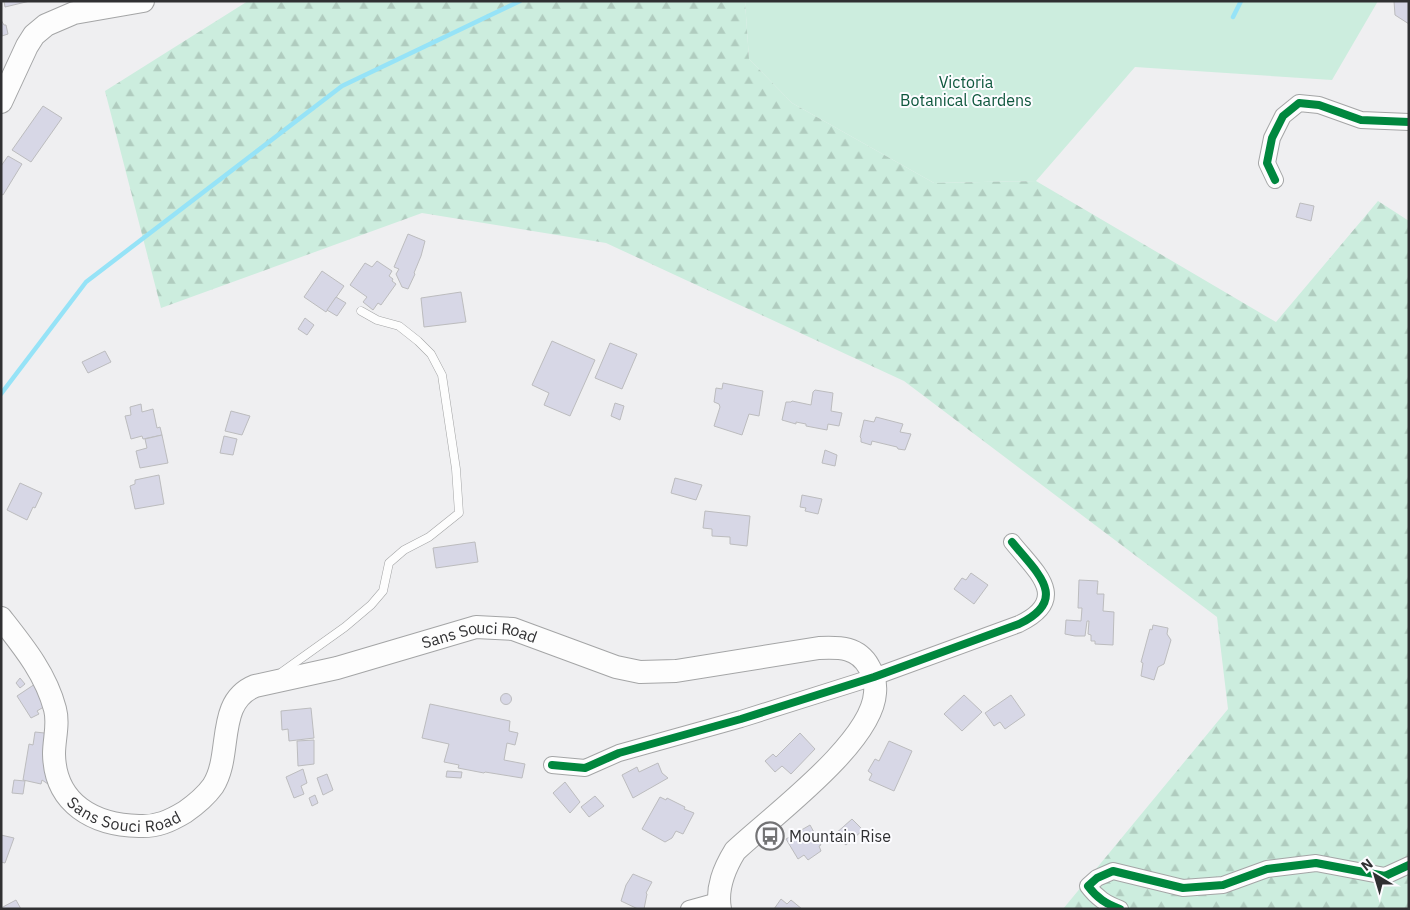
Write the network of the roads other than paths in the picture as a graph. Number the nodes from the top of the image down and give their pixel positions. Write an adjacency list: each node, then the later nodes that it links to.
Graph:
1 (143, 1): 2 (main road)
2 (1, 102)
3 (1409, 122): 4 (street)
4 (1274, 180)
5 (361, 310): 9 (lane)
6 (1012, 542): 8 (street)
7 (1, 618): 9 (main road, Sans Souci Road)
8 (874, 676): 9 (main road, Sans Souci Road); 10 (street); 12 (main road)
9 (266, 684)
10 (552, 765)
11 (1409, 865): 14 (street)
12 (719, 905): 13 (street)
13 (689, 909)
14 (1120, 909)

